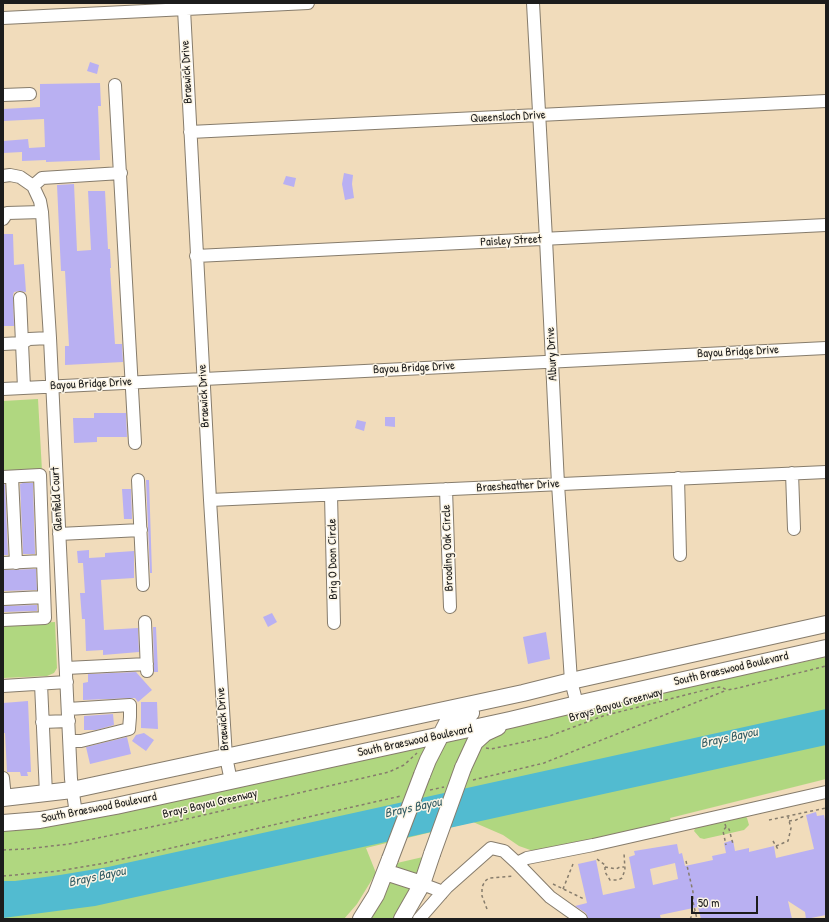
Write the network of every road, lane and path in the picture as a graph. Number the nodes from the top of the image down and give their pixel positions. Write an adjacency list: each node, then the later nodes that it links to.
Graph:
1 (308, 3): 3 (street)
2 (532, 3): 9 (street, Albury Drive)
3 (184, 9): 4 (street); 10 (street, Braewick Drive)
4 (3, 18)
5 (115, 85): 11 (street)
6 (3, 94): 7 (street)
7 (30, 94)
8 (826, 101): 9 (street, Queensloch Drive)
9 (538, 116): 10 (street, Queensloch Drive); 17 (street, Albury Drive)
10 (190, 132): 18 (street, Braewick Drive)
11 (121, 173): 13 (street); 25 (street)
12 (3, 176): 13 (street)
13 (33, 186): 14 (street, Glenfield Court)
14 (42, 212): 15 (street); 20 (street, Glenfield Court)
15 (3, 219)
16 (826, 225): 17 (street, Paisley Street)
17 (546, 239): 18 (street, Paisley Street); 24 (street, Albury Drive)
18 (196, 256): 26 (street, Braewick Drive)
19 (20, 298): 21 (street)
20 (50, 338): 21 (street); 27 (street, Glenfield Court)
21 (22, 343): 22 (street); 28 (street)
22 (3, 344)
23 (826, 348): 24 (street, Bayou Bridge Drive)
24 (552, 362): 26 (street, Bayou Bridge Drive); 36 (street, Albury Drive)
25 (131, 377): 26 (street, Bayou Bridge Drive); 27 (street, Bayou Bridge Drive); 30 (street)
26 (203, 379): 39 (street, Braewick Drive)
27 (52, 386): 28 (street, Bayou Bridge Drive); 42 (street, Glenfield Court)
28 (24, 388): 29 (street, Bayou Bridge Drive)
29 (3, 389)
30 (134, 443)
31 (826, 472): 32 (street, Braesheather Drive)
32 (792, 473): 34 (street, Braesheather Drive); 40 (street)
33 (8, 477): 44 (street); 46 (street)
34 (678, 478): 36 (street, Braesheather Drive); 43 (street)
35 (138, 480): 41 (street)
36 (558, 484): 37 (street, Braesheather Drive); 60 (street, Albury Drive)
37 (446, 489): 38 (street, Braesheather Drive); 50 (street, Brooding Oak Circle)
38 (331, 495): 39 (street, Braesheather Drive); 53 (street, Brig O Doon Circle)
39 (210, 500): 74 (street, Braewick Drive)
40 (794, 529)
41 (141, 530): 42 (street); 47 (street)
42 (59, 534): 59 (street, Glenfield Court)
43 (680, 555)
44 (43, 561): 46 (street); 48 (street)
45 (3, 563): 46 (street)
46 (16, 563)
47 (143, 585)
48 (44, 597): 49 (street); 51 (street)
49 (3, 599)
50 (450, 607)
51 (3, 620)
52 (145, 622): 59 (street)
53 (334, 623)
54 (826, 624): 55 (main road, South Braeswood Boulevard)
55 (746, 641): 57 (main road); 60 (main road, South Braeswood Boulevard)
56 (826, 648): 57 (main road, South Braeswood Boulevard)
57 (752, 665): 66 (main road, South Braeswood Boulevard)
58 (826, 666): 64 (path, Brays Bayou Greenway)
59 (66, 668): 61 (street, Glenfield Court)
60 (571, 681): 65 (main road, South Braeswood Boulevard); 66 (street, Albury Drive)
61 (67, 682): 62 (street); 67 (street, Glenfield Court)
62 (41, 684): 63 (street); 69 (street)
63 (3, 686)
64 (727, 690): 73 (path, Brays Bayou Greenway); 77 (path)
65 (523, 693): 70 (main road); 74 (main road, South Braeswood Boulevard)
66 (577, 704): 68 (main road, South Braeswood Boulevard)
67 (68, 715): 69 (street); 71 (street, Glenfield Court); 71 (street)
68 (510, 720): 70 (main road, South Braeswood Boulevard); 110 (main road, bridge)
69 (42, 722): 83 (street)
70 (441, 735): 72 (main road, South Braeswood Boulevard); 75 (main road)
71 (70, 741): 80 (street, Glenfield Court)
72 (404, 743): 75 (main road); 78 (main road, South Braeswood Boulevard)
73 (482, 746)
74 (226, 757): 78 (street, Braewick Drive); 80 (main road, South Braeswood Boulevard)
75 (421, 758): 98 (path, Brays Bayou Greenway); 105 (main road, bridge)
76 (3, 778): 85 (street)
77 (473, 780)
78 (231, 781): 87 (main road, South Braeswood Boulevard)
79 (444, 787): 81 (path)
80 (72, 790): 83 (main road, South Braeswood Boulevard); 87 (street, Glenfield Court)
81 (429, 790)
82 (826, 792): 92 (street)
83 (46, 794): 85 (main road, South Braeswood Boulevard)
84 (407, 795): 109 (path)
85 (4, 798)
86 (826, 808): 88 (path)
87 (76, 814): 93 (main road, South Braeswood Boulevard)
88 (788, 816): 90 (path); 91 (path)
89 (804, 816): 91 (path)
90 (769, 820)
91 (789, 821): 97 (path)
92 (724, 822): 95 (path); 96 (path); 103 (street)
93 (3, 823)
94 (773, 841): 97 (path)
95 (733, 844)
96 (726, 846)
97 (776, 846): 99 (path)
98 (3, 850)
99 (779, 850)
100 (624, 853): 107 (path)
101 (597, 859): 106 (path)
102 (686, 861): 116 (path)
103 (517, 863): 108 (street); 113 (street)
104 (573, 864): 112 (path)
105 (388, 866): 110 (main road); 117 (main road)
106 (605, 867): 107 (path); 107 (path)
107 (624, 867)
108 (528, 874): 115 (path); 120 (street)
109 (3, 876)
110 (422, 884): 113 (street); 118 (main road)
111 (552, 884): 112 (path)
112 (563, 889): 114 (path)
113 (441, 894): 119 (street)
114 (584, 899)
115 (487, 909)
116 (695, 910): 121 (path); 122 (path)
117 (361, 919)
118 (402, 919)
119 (418, 919)
120 (581, 919)
121 (690, 919)
122 (697, 919)

